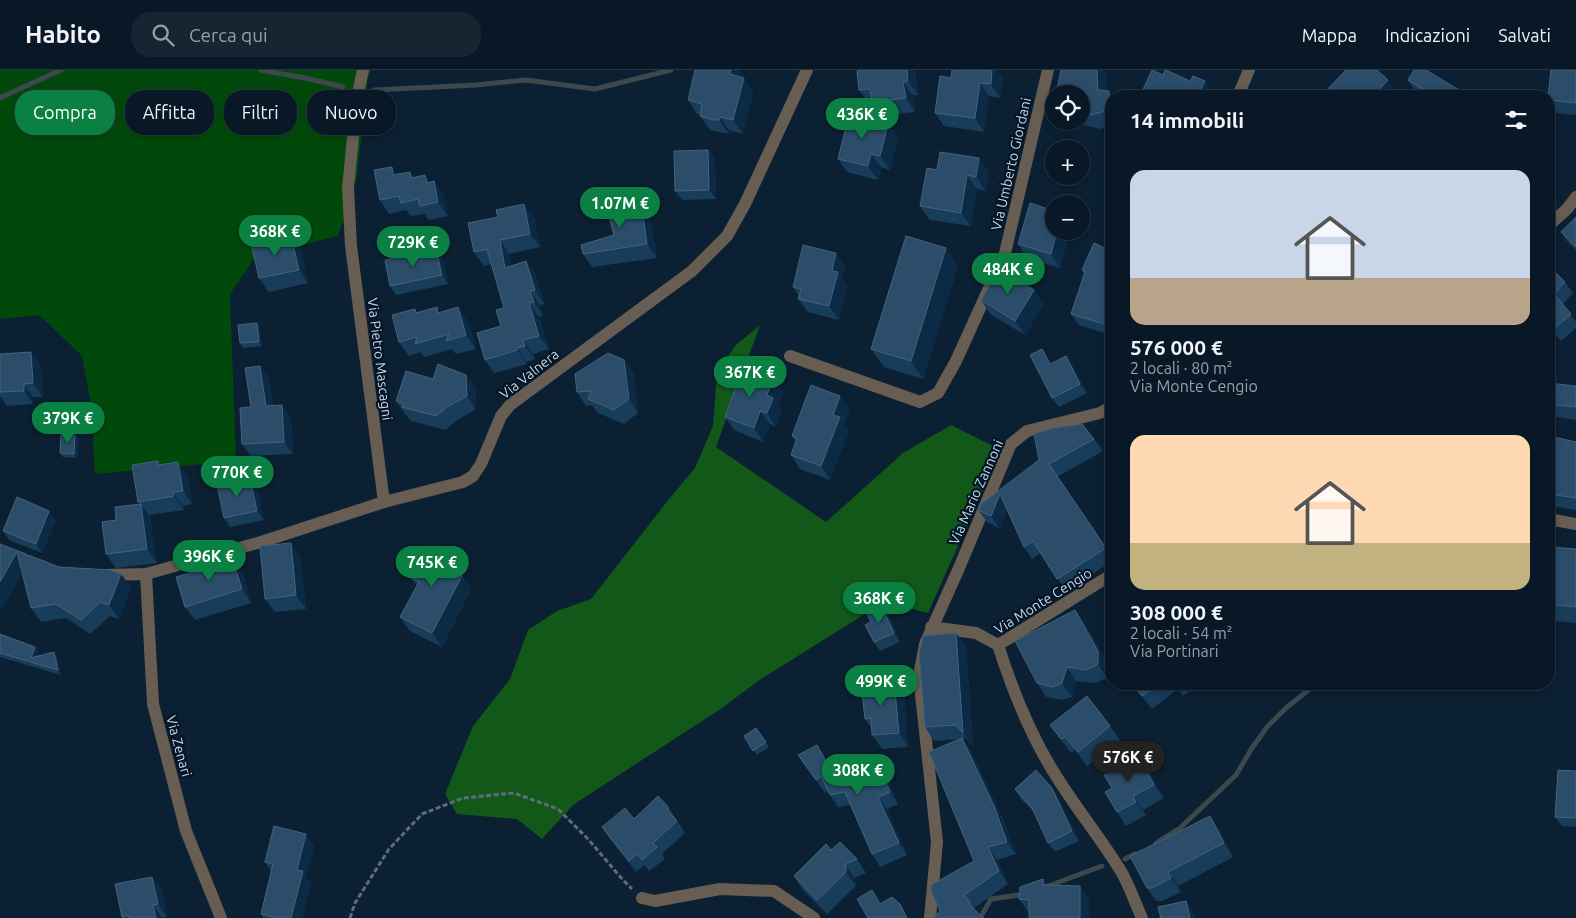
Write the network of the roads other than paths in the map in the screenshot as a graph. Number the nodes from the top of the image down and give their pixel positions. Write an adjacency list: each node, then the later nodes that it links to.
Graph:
1 (363, 70): 10 (street, Via Pietro Mascagni)
2 (807, 70): 10 (street, Via Valnera)
3 (1048, 70): 8 (street, Via Umberto Giordani)
4 (1249, 70): 5 (street)
5 (1241, 90)
6 (1576, 197): 7 (street)
7 (1555, 220)
8 (790, 356)
9 (1105, 410): 16 (street, Via Mario Zannoni)
10 (384, 502): 14 (street, Via Valnera)
11 (1555, 520): 12 (street)
12 (1576, 524)
13 (98, 574): 14 (street, Via Valnera)
14 (146, 574): 19 (street, Via Zenari)
15 (1105, 579): 17 (street, Via Monte Cengio)
16 (931, 627): 17 (street); 21 (street, Via Mario Zannoni)
17 (998, 645): 22 (street, Via Monte Cengio)
18 (642, 898): 20 (street)
19 (221, 918)
20 (814, 918)
21 (930, 918)
22 (1142, 918)

